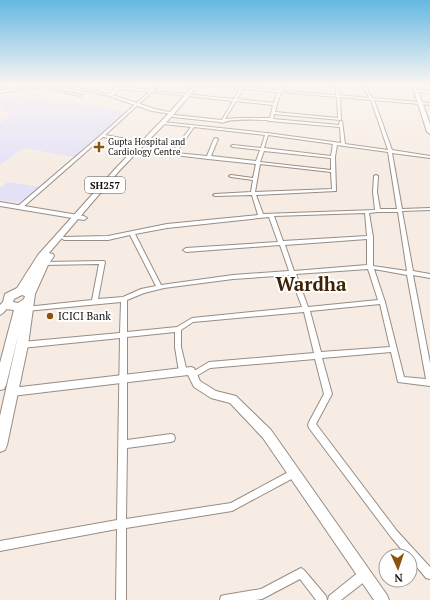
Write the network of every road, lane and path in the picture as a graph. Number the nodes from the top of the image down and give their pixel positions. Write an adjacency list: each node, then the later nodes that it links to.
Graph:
1 (128, 113): 19 (street)
2 (167, 113): 8 (street)
3 (228, 113): 10 (street)
4 (273, 113): 9 (street); 11 (street)
5 (340, 113): 9 (street)
6 (377, 113): 26 (street)
7 (424, 113): 13 (main road)
8 (173, 115): 10 (street); 12 (main road, SH257)
9 (340, 119): 15 (street)
10 (223, 120): 11 (street); 16 (street)
11 (270, 120): 15 (street); 18 (street)
12 (164, 123): 14 (street); 23 (main road, SH257)
13 (428, 123): 17 (main road)
14 (193, 126): 16 (street); 27 (street)
15 (341, 126): 22 (street)
16 (219, 128): 18 (street)
17 (430, 132)
18 (266, 133): 21 (street); 25 (street)
19 (102, 136): 23 (street); 39 (street)
20 (216, 139): 30 (street)
21 (335, 144): 22 (street); 28 (street)
22 (343, 144): 26 (street)
23 (143, 146): 27 (street); 46 (main road, SH257)
24 (234, 146): 25 (street)
25 (262, 149): 28 (street); 31 (street)
26 (390, 152): 29 (street); 42 (street)
27 (173, 154): 30 (street)
28 (333, 157): 32 (street)
29 (430, 157)
30 (208, 158): 31 (street)
31 (258, 163): 32 (street); 35 (street)
32 (333, 171): 36 (street)
33 (231, 176): 35 (street)
34 (376, 176): 41 (street)
35 (255, 179): 36 (street)
36 (252, 192): 37 (street); 45 (street)
37 (215, 195)
38 (0, 204): 39 (street)
39 (20, 207): 46 (street)
40 (430, 209): 42 (street)
41 (378, 211): 42 (street); 43 (street)
42 (400, 211): 54 (street)
43 (367, 212): 44 (street); 49 (street)
44 (271, 215): 45 (street); 50 (street)
45 (261, 216): 47 (street)
46 (80, 217): 48 (main road, SH257); 61 (main road, SH257)
47 (132, 233): 48 (street); 57 (street)
48 (64, 238): 52 (main road, SH257)
49 (370, 238): 50 (street); 53 (street)
50 (282, 243): 51 (street); 55 (street)
51 (186, 250)
52 (44, 264): 59 (street); 61 (main road, SH257)
53 (370, 267): 54 (street); 55 (street); 60 (street)
54 (410, 273): 56 (street); 71 (street)
55 (293, 274): 57 (street); 63 (street)
56 (430, 276)
57 (159, 287): 58 (street)
58 (124, 299): 59 (street); 65 (street)
59 (95, 302): 61 (street)
60 (382, 302): 63 (street); 67 (street)
61 (23, 304): 62 (main road); 62 (main road); 66 (main road, SH257); 72 (main road, SH257)
62 (4, 307)
63 (306, 309): 64 (street); 68 (street)
64 (178, 329): 65 (street); 69 (street)
65 (124, 336): 66 (street); 70 (street)
66 (22, 344): 73 (main road, SH257)
67 (394, 349): 68 (street); 71 (street)
68 (319, 355): 69 (street); 81 (street)
69 (188, 374): 70 (street); 77 (street)
70 (124, 378): 73 (street); 75 (street)
71 (430, 382)
72 (0, 385)
73 (12, 392): 76 (main road, SH257)
74 (171, 438): 75 (street)
75 (123, 444): 78 (street)
76 (0, 445)
77 (294, 473): 78 (street); 80 (street)
78 (122, 524): 79 (street); 82 (street)
79 (0, 546)
80 (364, 574): 85 (street); 86 (street)
81 (430, 574)
82 (121, 600)
83 (225, 600): 84 (street)
84 (322, 600)
85 (333, 600)
86 (382, 600)

